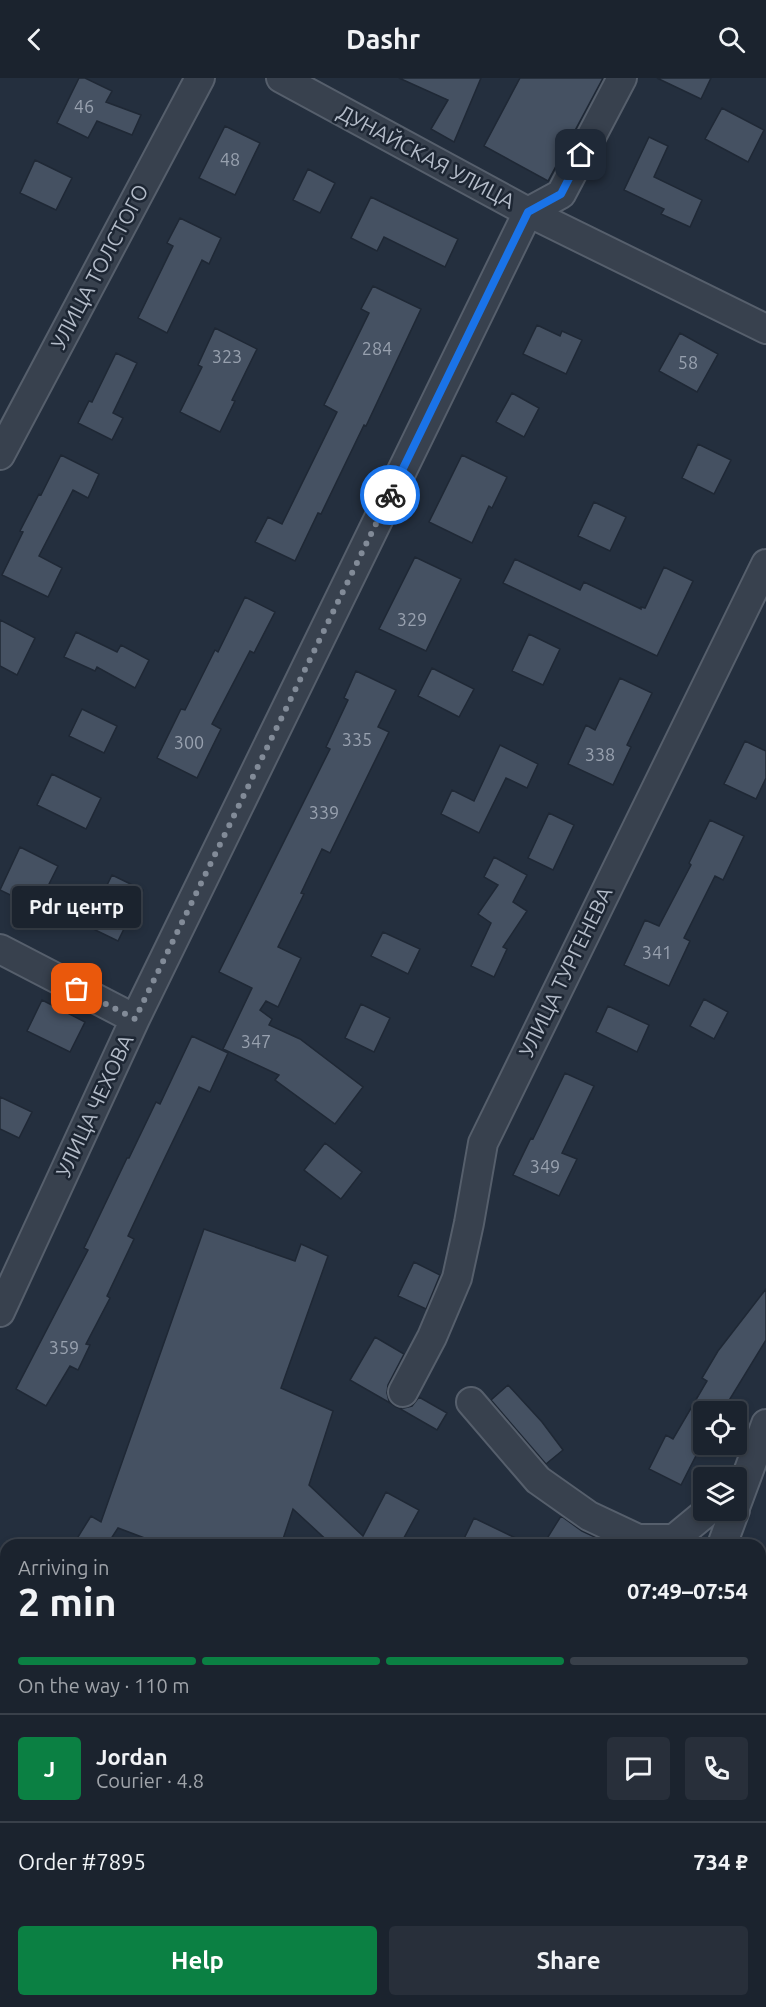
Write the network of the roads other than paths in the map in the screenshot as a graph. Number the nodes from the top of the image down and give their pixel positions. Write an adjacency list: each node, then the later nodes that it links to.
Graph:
1 (200, 78): 6 (street, УЛИЦА ТОЛСТОГО)
2 (281, 78): 4 (street, ДУНАЙСКАЯ УЛИЦА)
3 (622, 78): 4 (street)
4 (528, 212): 5 (street, ДУНАЙСКАЯ УЛИЦА); 9 (street, УЛИЦА ЧЕХОВА)
5 (766, 329)
6 (0, 455)
7 (766, 564): 11 (street, УЛИЦА ТУРГЕНЕВА)
8 (0, 949): 9 (street)
9 (135, 1019): 10 (street, УЛИЦА ЧЕХОВА)
10 (0, 1312)
11 (404, 1392)
12 (471, 1402): 15 (street)
13 (766, 1424): 14 (street)
14 (747, 1475)
15 (696, 1521)
16 (730, 1521): 17 (street)
17 (724, 1539)

